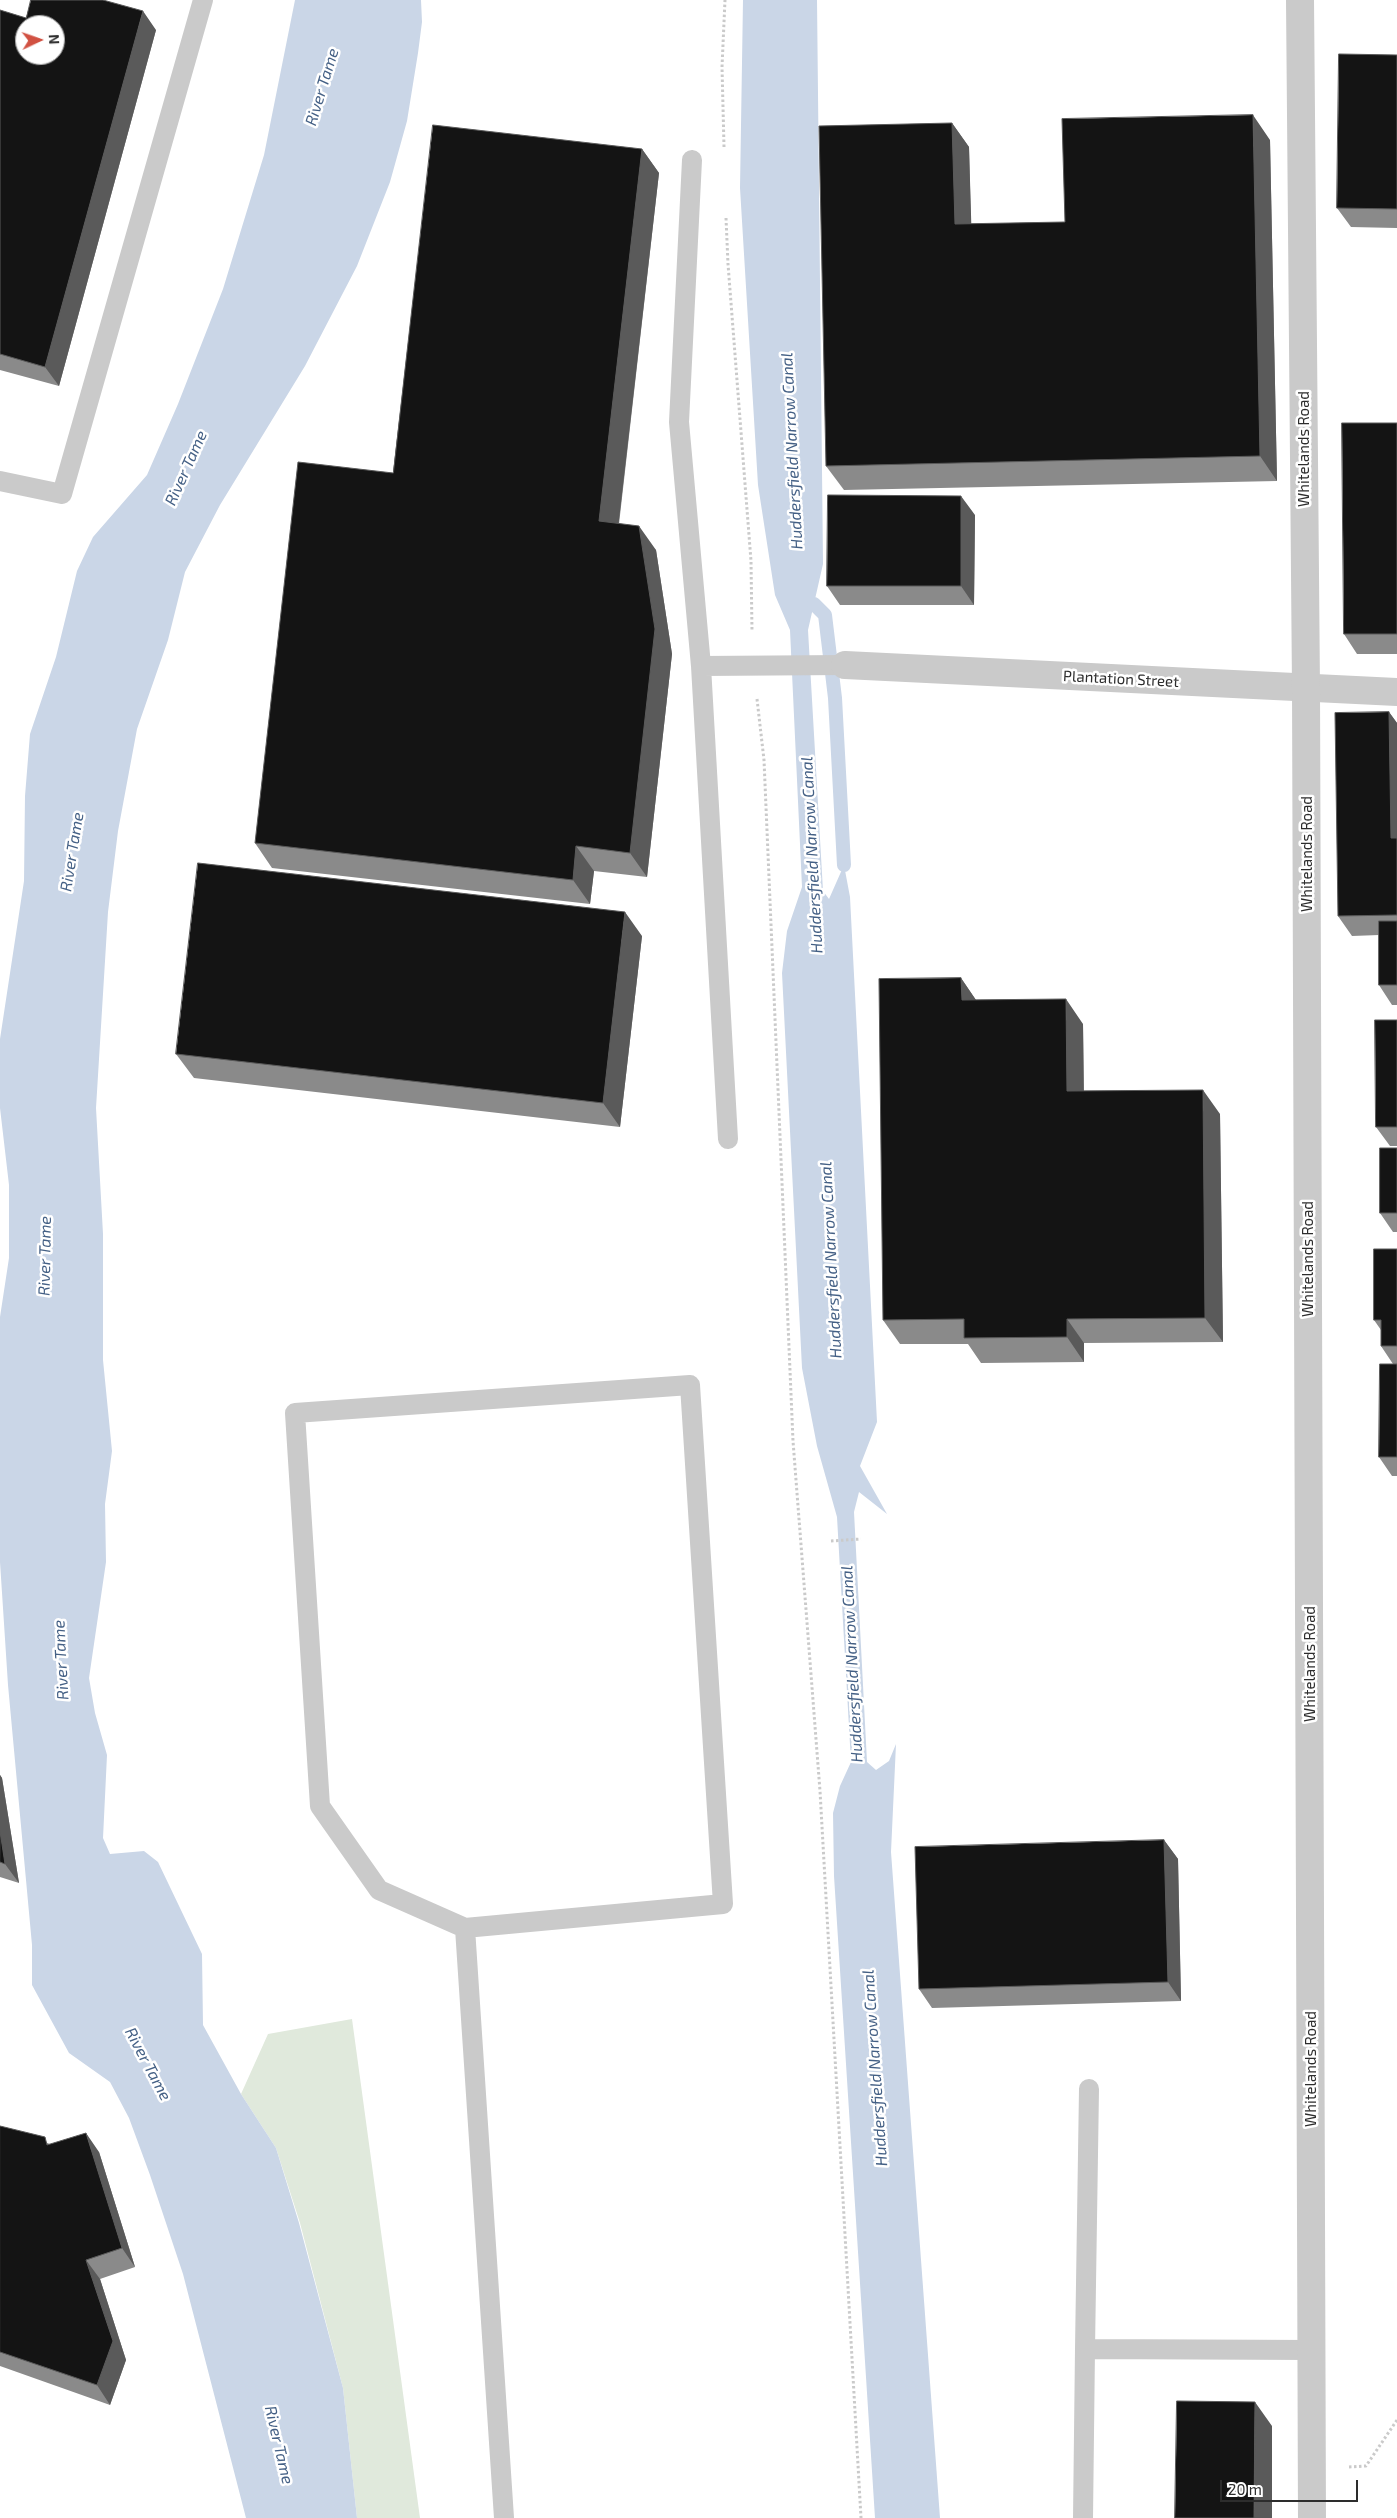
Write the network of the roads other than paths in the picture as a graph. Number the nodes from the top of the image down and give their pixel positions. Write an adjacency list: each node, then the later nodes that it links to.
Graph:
1 (203, 0): 4 (lane)
2 (1300, 0): 7 (street, Whitelands Road)
3 (692, 160): 6 (lane)
4 (0, 481)
5 (845, 665): 6 (lane); 7 (street, Plantation Street)
6 (701, 666): 9 (lane)
7 (1306, 688): 8 (street, Plantation Street); 13 (street, Whitelands Road)
8 (1397, 692)
9 (728, 1139)
10 (465, 1928): 10 (lane); 14 (lane)
11 (1089, 2089): 12 (lane)
12 (1085, 2350): 13 (lane); 15 (lane)
13 (1312, 2350): 16 (street, Whitelands Road)
14 (504, 2518)
15 (1083, 2518)
16 (1312, 2518)

